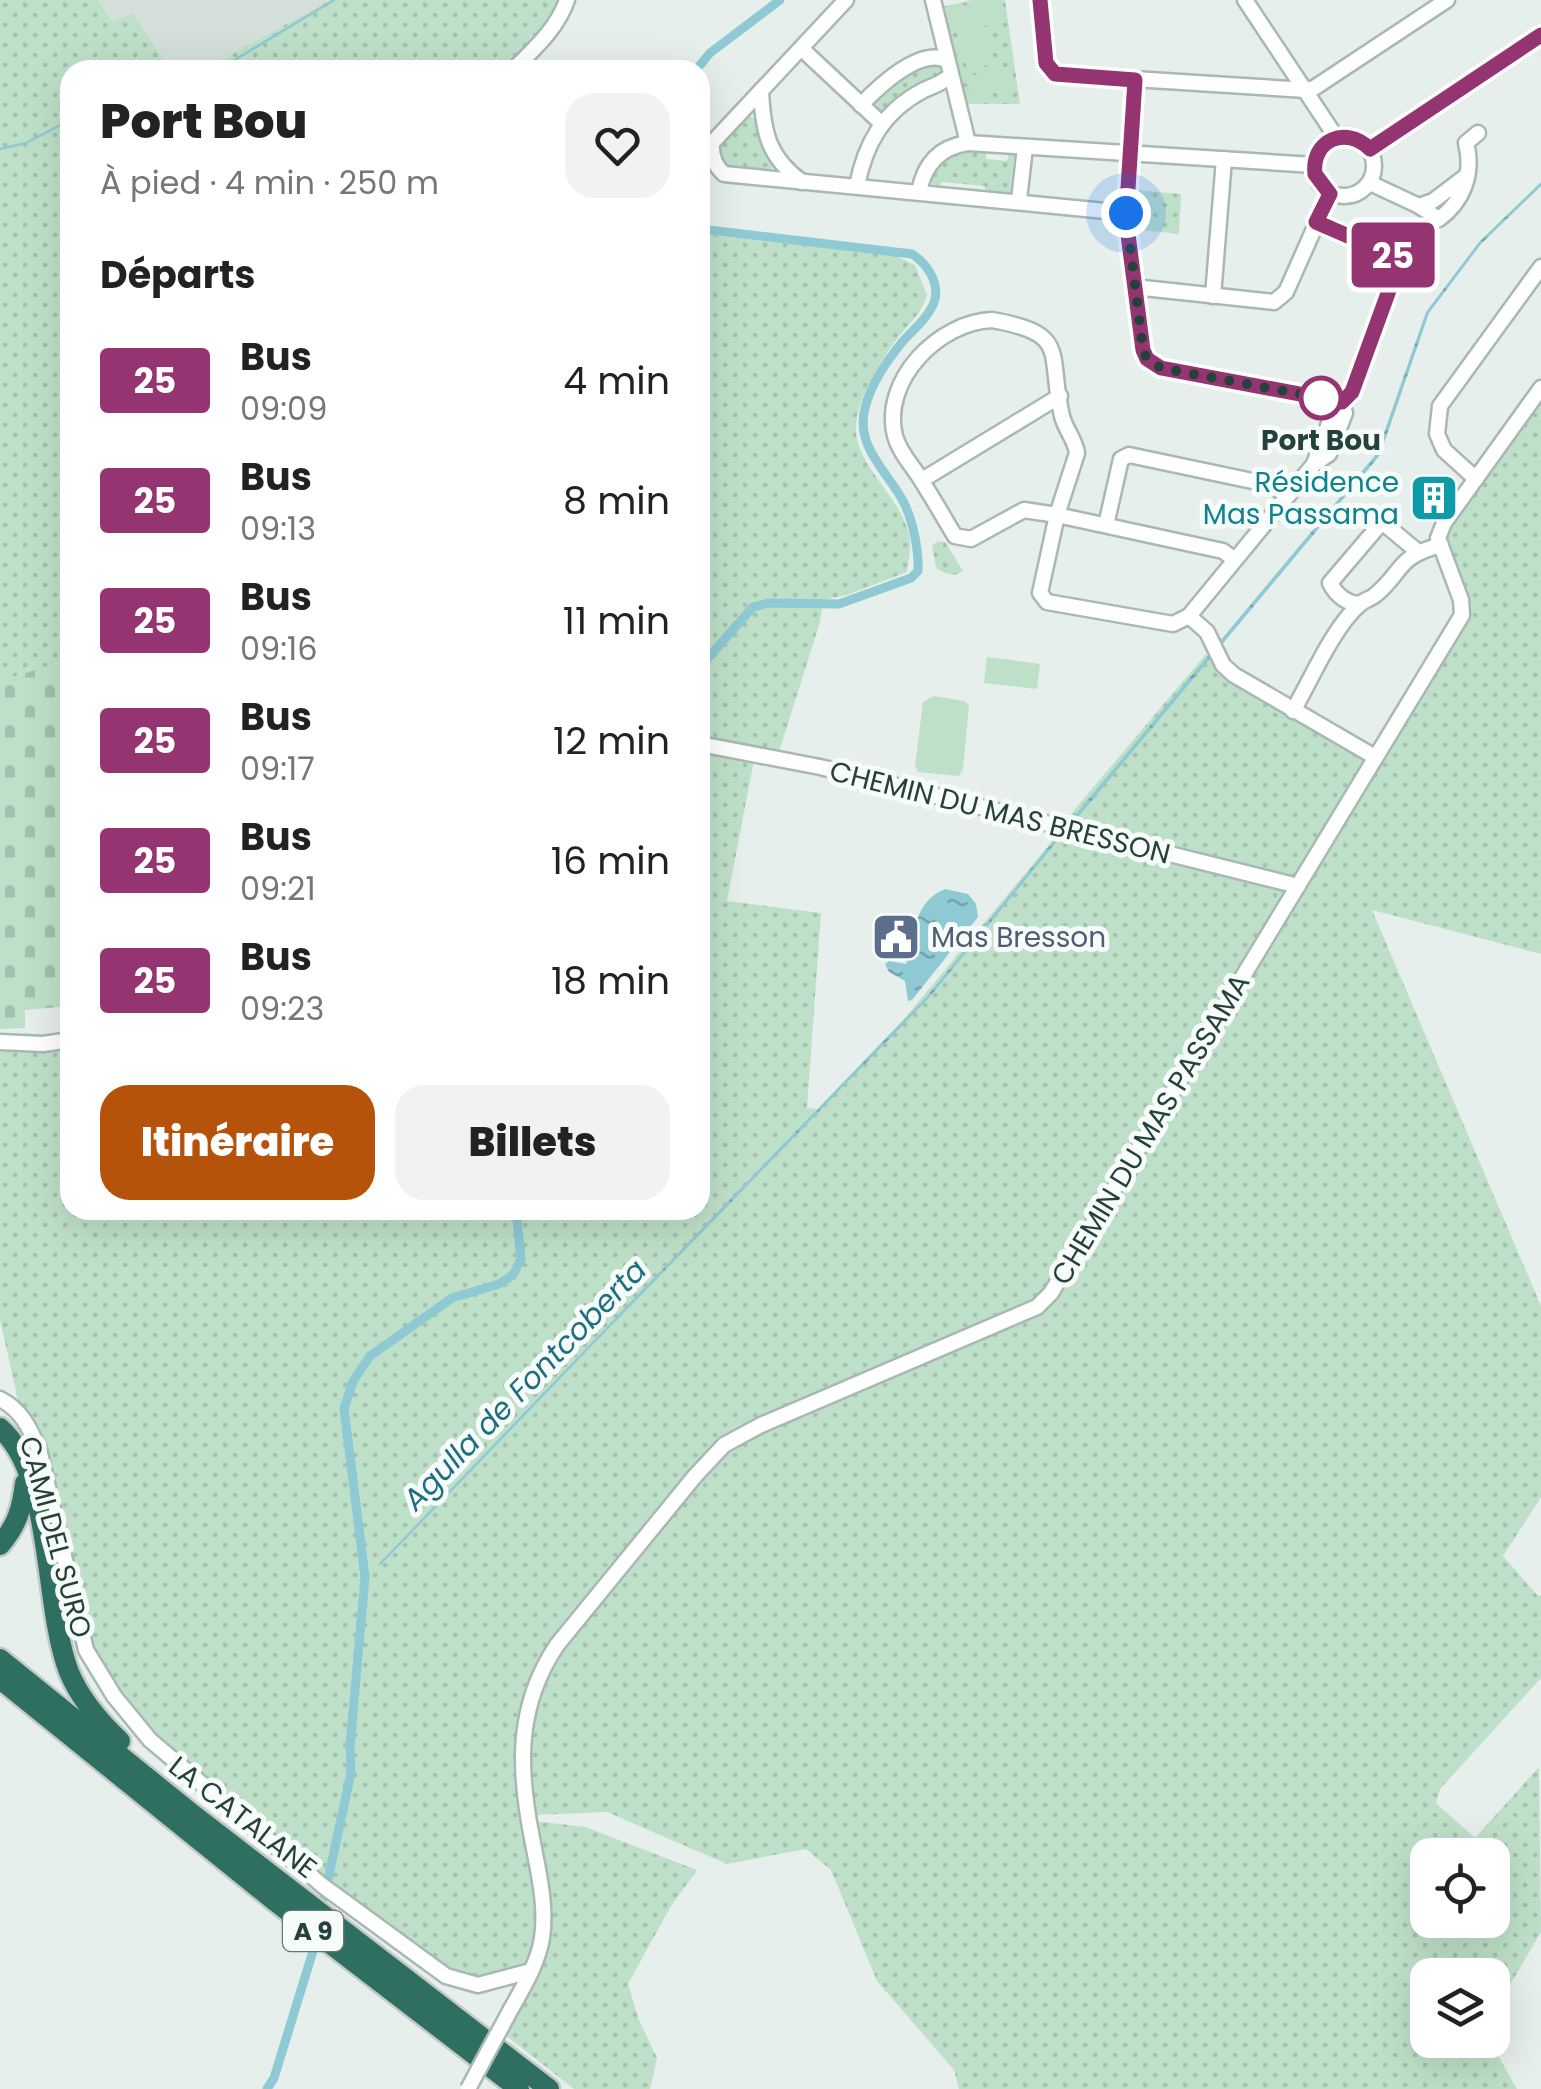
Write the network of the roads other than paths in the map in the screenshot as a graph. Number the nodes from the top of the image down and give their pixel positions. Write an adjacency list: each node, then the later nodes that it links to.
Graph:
1 (567, 0): 9 (street)
2 (846, 0): 8 (street)
3 (932, 0): 10 (street)
4 (1040, 0): 12 (street)
5 (1245, 0): 13 (street)
6 (1447, 0): 13 (street)
7 (1541, 34): 21 (street)
8 (802, 49): 14 (street); 15 (street)
9 (522, 60)
10 (946, 60): 11 (street); 15 (street)
11 (950, 76): 16 (street); 19 (street)
12 (1135, 80): 13 (street); 22 (street)
13 (1306, 90): 18 (street)
14 (761, 91): 25 (street); 25 (street)
15 (861, 105): 16 (street)
16 (881, 123): 27 (street)
17 (1478, 132): 26 (street)
18 (1336, 137): 21 (street); 24 (street)
19 (968, 144): 20 (street); 28 (street)
20 (1025, 147): 22 (street); 30 (street)
21 (1370, 149): 26 (street)
22 (1129, 154): 23 (street); 31 (street)
23 (1224, 159): 24 (street); 35 (street)
24 (1314, 165): 29 (street)
25 (802, 182): 27 (street)
26 (1370, 182): 29 (street)
27 (857, 186): 28 (street)
28 (919, 192): 30 (street)
29 (1330, 194): 32 (street)
30 (1019, 200): 31 (street)
31 (1126, 213): 34 (street)
32 (1316, 222): 35 (street); 38 (street)
33 (1541, 267): 39 (street)
34 (1134, 288): 35 (street); 38 (street)
35 (1213, 296)
36 (1541, 388): 39 (street)
37 (1060, 396): 40 (street); 40 (street); 42 (street)
38 (1342, 402): 41 (street)
39 (1476, 479): 44 (street)
40 (922, 480): 42 (street)
41 (1287, 495): 43 (street); 46 (street)
42 (1056, 515): 43 (street); 48 (street)
43 (1106, 525): 46 (street)
44 (1441, 545): 45 (street); 51 (street, CHEMIN DU MAS PASSAMA)
45 (1417, 552): 47 (street); 47 (street)
46 (1235, 560): 48 (street)
47 (1360, 604): 49 (street)
48 (1189, 616): 49 (street)
49 (1293, 711): 51 (street)
50 (710, 746): 52 (street, CHEMIN DU MAS BRESSON)
51 (1375, 757): 52 (street, CHEMIN DU MAS PASSAMA)
52 (1298, 886): 64 (street, CHEMIN DU MAS PASSAMA)
53 (60, 1041): 54 (street)
54 (0, 1042)
55 (0, 1398): 64 (street, CAMI DEL SURO)
56 (0, 1428): 57 (highway)
57 (19, 1452): 58 (highway); 63 (highway)
58 (0, 1545)
59 (0, 1659): 63 (highway, LA CATALANE / A 9)
60 (0, 1679): 62 (highway, LA CATALANE / A 9)
61 (0, 1697): 62 (highway)
62 (109, 1770): 66 (highway, LA CATALANE / A 9)
63 (191, 1813): 67 (highway, LA CATALANE / A 9)
64 (531, 1971): 65 (street, CHEMIN DU MAS PASSAMA, bridge)
65 (468, 2089)
66 (519, 2089)
67 (549, 2089)

